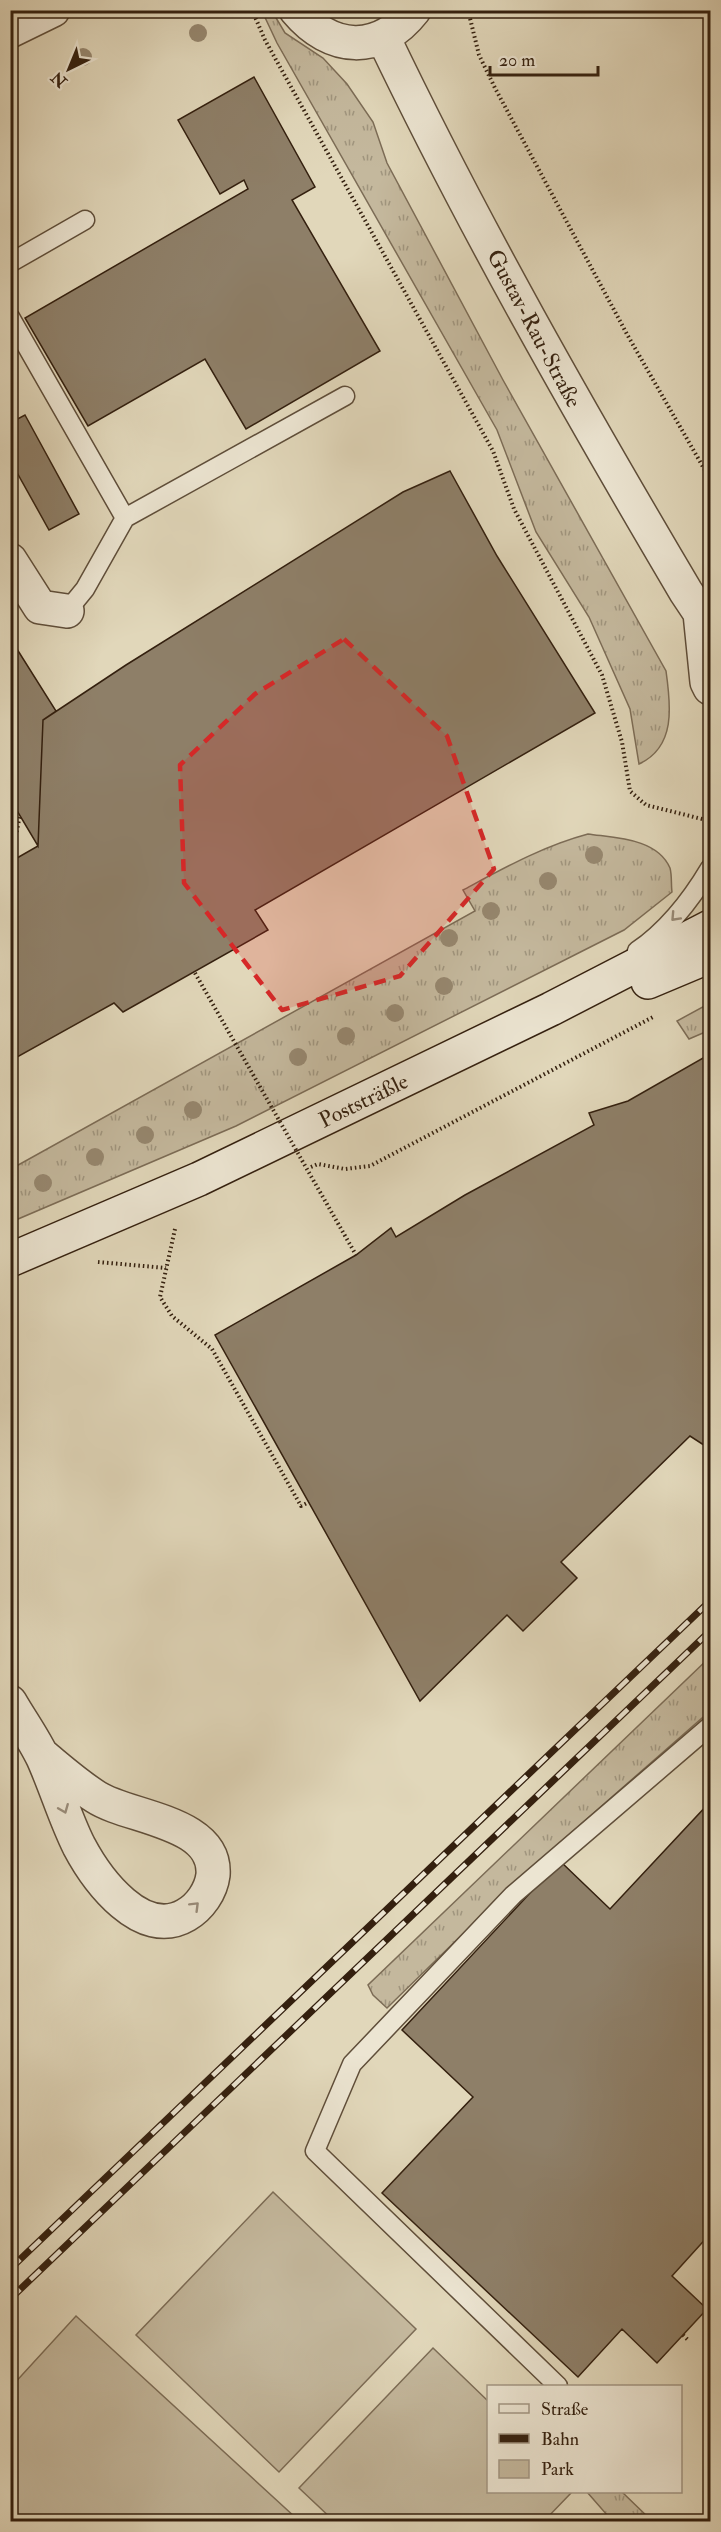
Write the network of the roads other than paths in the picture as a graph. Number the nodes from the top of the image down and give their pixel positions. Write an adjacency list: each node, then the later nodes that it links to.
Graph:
1 (53, 10): 4 (street)
2 (296, 10): 5 (street)
3 (414, 10): 5 (street)
4 (10, 31)
5 (382, 37): 13 (street, Gustav-Rau-Straße)
6 (85, 220): 7 (lane)
7 (10, 263)
8 (10, 317): 10 (lane)
9 (345, 396): 10 (lane)
10 (125, 518): 12 (lane)
11 (10, 560): 12 (street)
12 (68, 611)
13 (705, 618): 14 (street, Gustav-Rau-Straße)
14 (711, 688)
15 (711, 868): 18 (lane, one-way to 18)
16 (711, 927): 18 (street, Poststräßle)
17 (711, 956): 19 (street)
18 (550, 1009): 19 (street, Poststräßle)
19 (496, 1036): 20 (street, Poststräßle)
20 (10, 1260)
21 (10, 1702): 23 (street)
22 (711, 1726): 24 (lane)
23 (42, 1755): 23 (street, one-way to 23)
24 (557, 2385)

